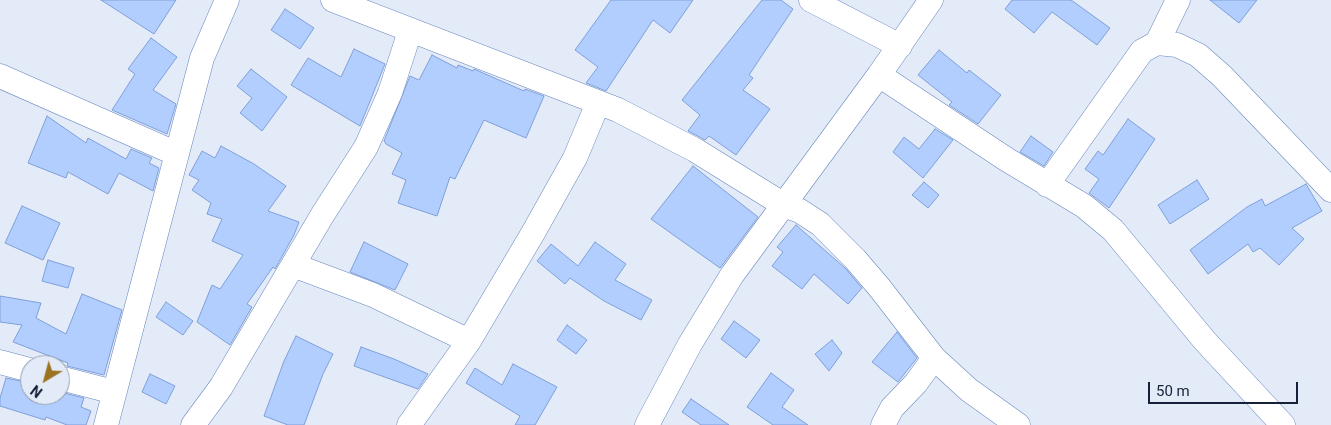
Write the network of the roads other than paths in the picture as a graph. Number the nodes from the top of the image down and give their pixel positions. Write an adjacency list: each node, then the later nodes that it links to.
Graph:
1 (227, 0): 12 (street)
2 (333, 0): 6 (street)
3 (811, 0): 8 (street)
4 (931, 0): 8 (street)
5 (1178, 0): 7 (street)
6 (410, 31): 11 (street); 16 (street)
7 (1157, 43): 13 (street); 14 (street)
8 (900, 46): 9 (street)
9 (879, 75): 13 (street); 15 (street)
10 (0, 76): 12 (street)
11 (598, 103): 15 (street); 17 (street)
12 (177, 154): 22 (street)
13 (1047, 185): 29 (street)
14 (1331, 190)
15 (784, 205): 18 (street); 26 (street)
16 (293, 265): 17 (street); 24 (street)
17 (469, 341): 25 (street)
18 (934, 358): 27 (street); 28 (street)
19 (0, 362): 20 (street)
20 (20, 367)
21 (70, 381): 22 (street)
22 (114, 392): 23 (street)
23 (106, 425)
24 (193, 425)
25 (409, 425)
26 (647, 425)
27 (883, 425)
28 (1018, 425)
29 (1283, 425)

